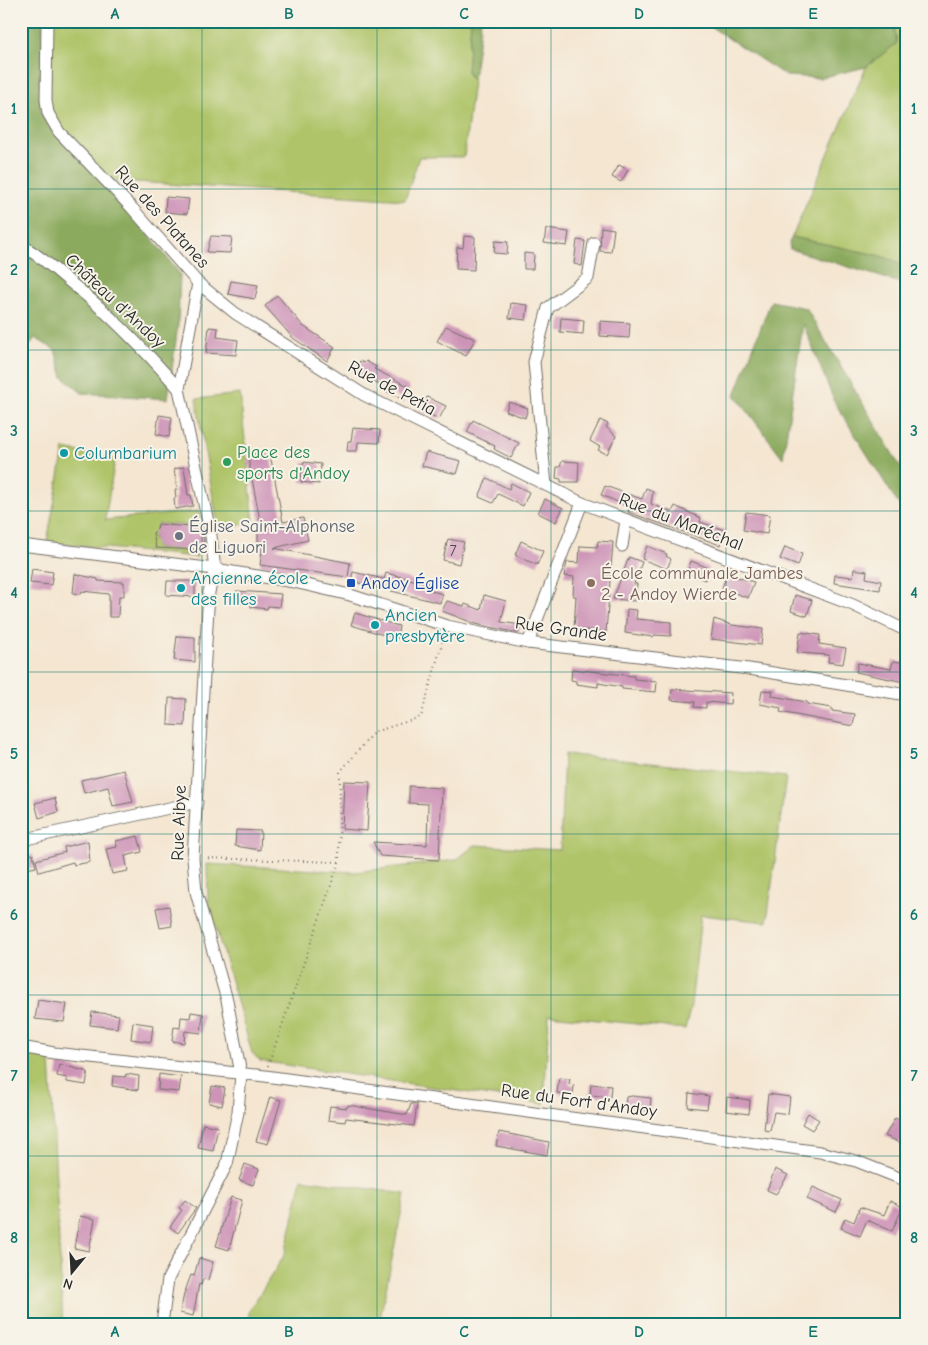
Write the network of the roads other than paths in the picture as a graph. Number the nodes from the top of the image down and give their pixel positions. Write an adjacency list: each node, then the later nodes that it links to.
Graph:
1 (47, 21): 4 (street, Rue des Platanes)
2 (594, 242): 6 (street)
3 (21, 246): 5 (street, Château d'Andoy)
4 (198, 283): 5 (street, Rue des Platanes); 6 (street, Rue de Petia)
5 (179, 389): 11 (street, Rue des Platanes)
6 (546, 485): 7 (street, Rue de Petia)
7 (582, 503): 8 (street, Rue du Maréchal); 13 (street)
8 (626, 520): 10 (street); 12 (street, Rue du Maréchal)
9 (21, 545): 11 (street, Rue Grande)
10 (622, 546)
11 (215, 569): 13 (street, Rue Grande); 15 (street, Rue Aibye)
12 (907, 631)
13 (528, 643): 14 (street, Rue Grande)
14 (907, 695)
15 (197, 802): 16 (street); 18 (street, Rue Aibye)
16 (21, 840)
17 (21, 1047): 18 (street, Rue du Fort d'Andoy)
18 (241, 1074): 19 (street, Rue du Fort d'Andoy); 20 (street, Rue Aibye)
19 (907, 1181)
20 (162, 1324)

